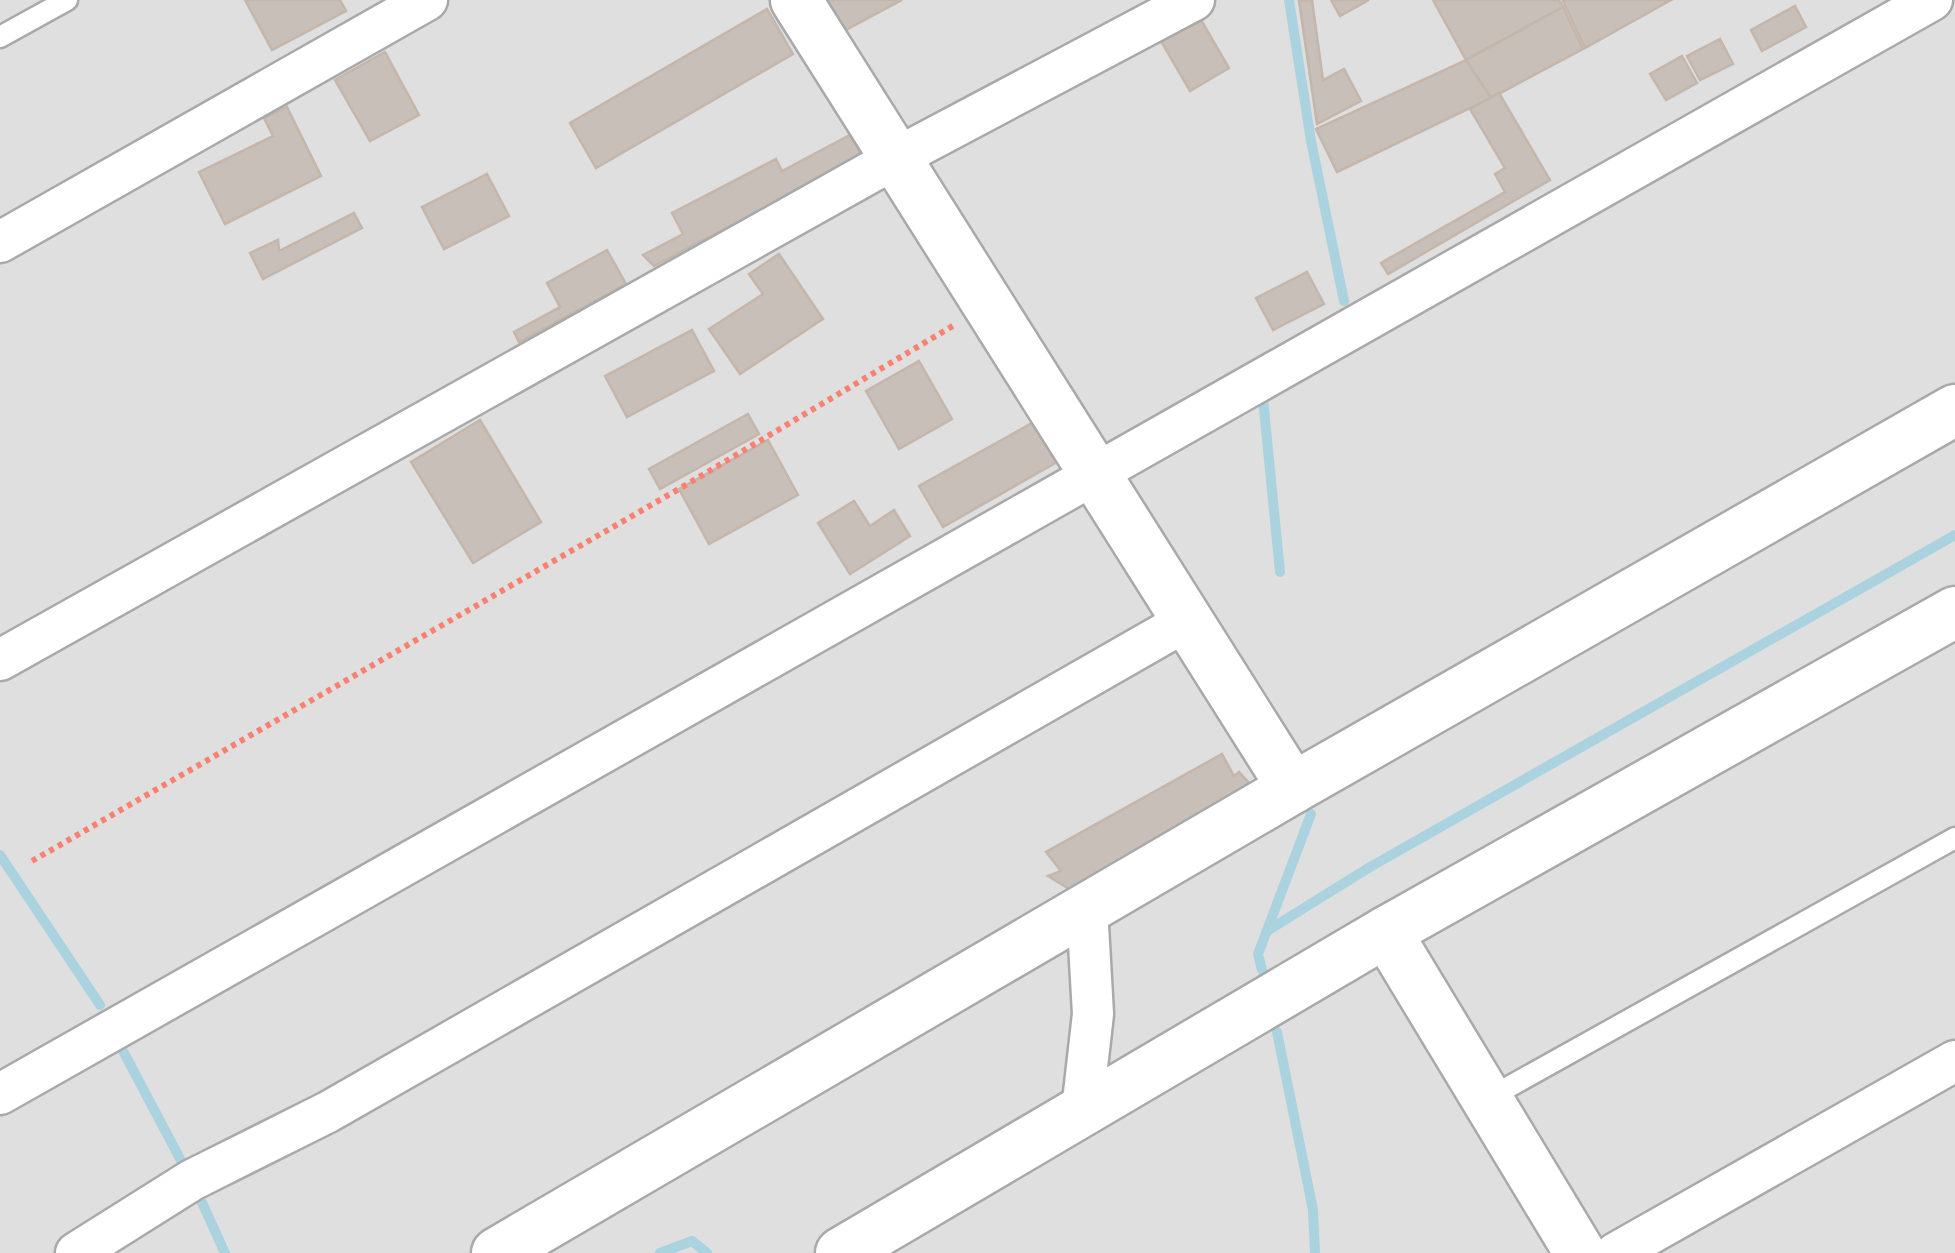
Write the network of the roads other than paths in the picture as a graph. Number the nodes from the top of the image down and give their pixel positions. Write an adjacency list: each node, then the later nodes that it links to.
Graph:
1 (67, 0): 6 (lane)
2 (427, 0): 8 (street)
3 (796, 0): 7 (street)
4 (1194, 0): 7 (street)
5 (1932, 0): 10 (street)
6 (0, 37)
7 (896, 158): 10 (street); 13 (street)
8 (0, 242)
9 (1955, 410): 14 (street)
10 (1095, 474): 12 (street); 19 (street)
11 (1955, 612): 17 (street)
12 (1188, 620): 14 (street); 22 (street)
13 (0, 660)
14 (1293, 788): 16 (street)
15 (1955, 838): 20 (lane)
16 (1087, 908): 21 (street); 23 (street)
17 (1386, 932): 20 (street); 21 (street)
18 (1955, 1061): 26 (street)
19 (0, 1094)
20 (1487, 1099): 25 (street)
21 (1082, 1111): 24 (street)
22 (76, 1253)
23 (496, 1253)
24 (841, 1253)
25 (1580, 1253)
26 (1616, 1253)

